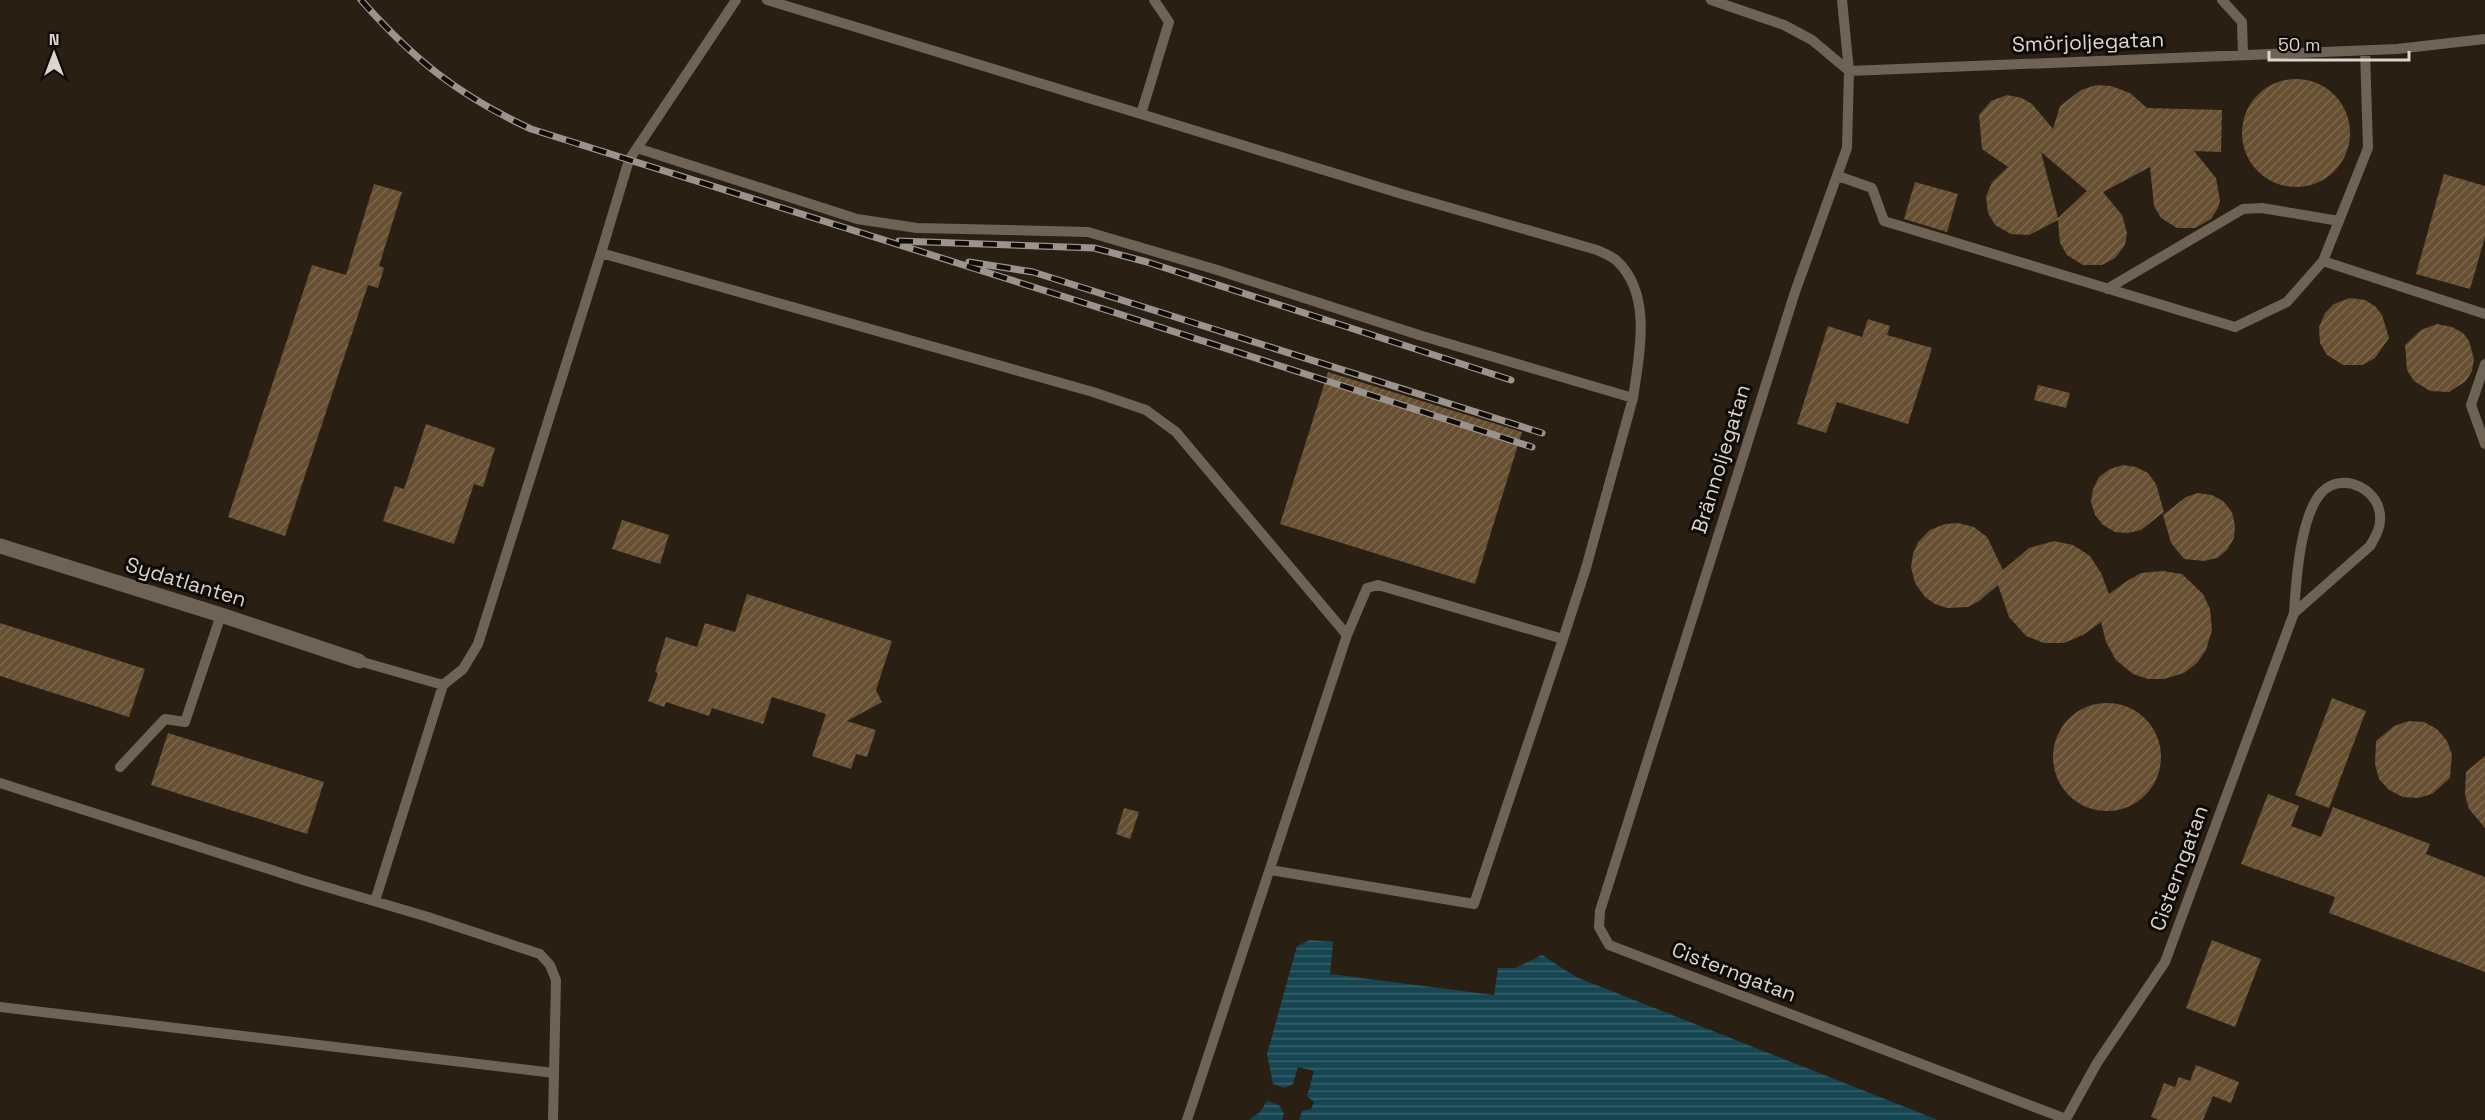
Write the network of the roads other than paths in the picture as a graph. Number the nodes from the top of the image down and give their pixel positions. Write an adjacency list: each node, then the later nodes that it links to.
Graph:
1 (736, 0): 12 (lane)
2 (767, 0): 11 (lane)
3 (1154, 0): 11 (lane)
4 (1711, 0): 10 (lane)
5 (1842, 0): 10 (lane, Brännoljegatan)
6 (2222, 0): 9 (lane)
7 (2485, 39): 8 (lane, Smörjoljegatan)
8 (2365, 51): 9 (lane, Smörjoljegatan); 14 (lane)
9 (2243, 56): 10 (lane, Smörjoljegatan)
10 (1849, 71): 13 (lane, Brännoljegatan)
11 (1141, 114): 20 (lane)
12 (637, 148): 15 (lane); 20 (lane)
13 (1838, 176): 17 (lane); 33 (lane, Brännoljegatan)
14 (2339, 220): 16 (lane); 17 (lane)
15 (601, 253): 25 (lane); 28 (lane)
16 (2323, 261): 17 (lane); 18 (lane)
17 (2107, 289)
18 (2485, 314)
19 (2485, 364): 21 (lane)
20 (1633, 398): 26 (lane)
21 (2485, 444)
22 (0, 546): 24 (street, Sydatlanten)
23 (2294, 613): 23 (lane, Cisterngatan); 38 (lane, Cisterngatan)
24 (221, 615): 27 (street, Sydatlanten); 29 (lane)
25 (1347, 635): 26 (lane); 31 (lane)
26 (1563, 639): 31 (lane)
27 (360, 661): 28 (lane)
28 (443, 685): 32 (lane)
29 (120, 767)
30 (0, 783): 32 (lane)
31 (1270, 870): 37 (lane)
32 (375, 902): 35 (lane)
33 (1599, 927): 38 (lane, Cisterngatan)
34 (0, 1007): 35 (lane)
35 (554, 1073): 36 (lane)
36 (553, 1120)
37 (1187, 1120)
38 (2067, 1120)

